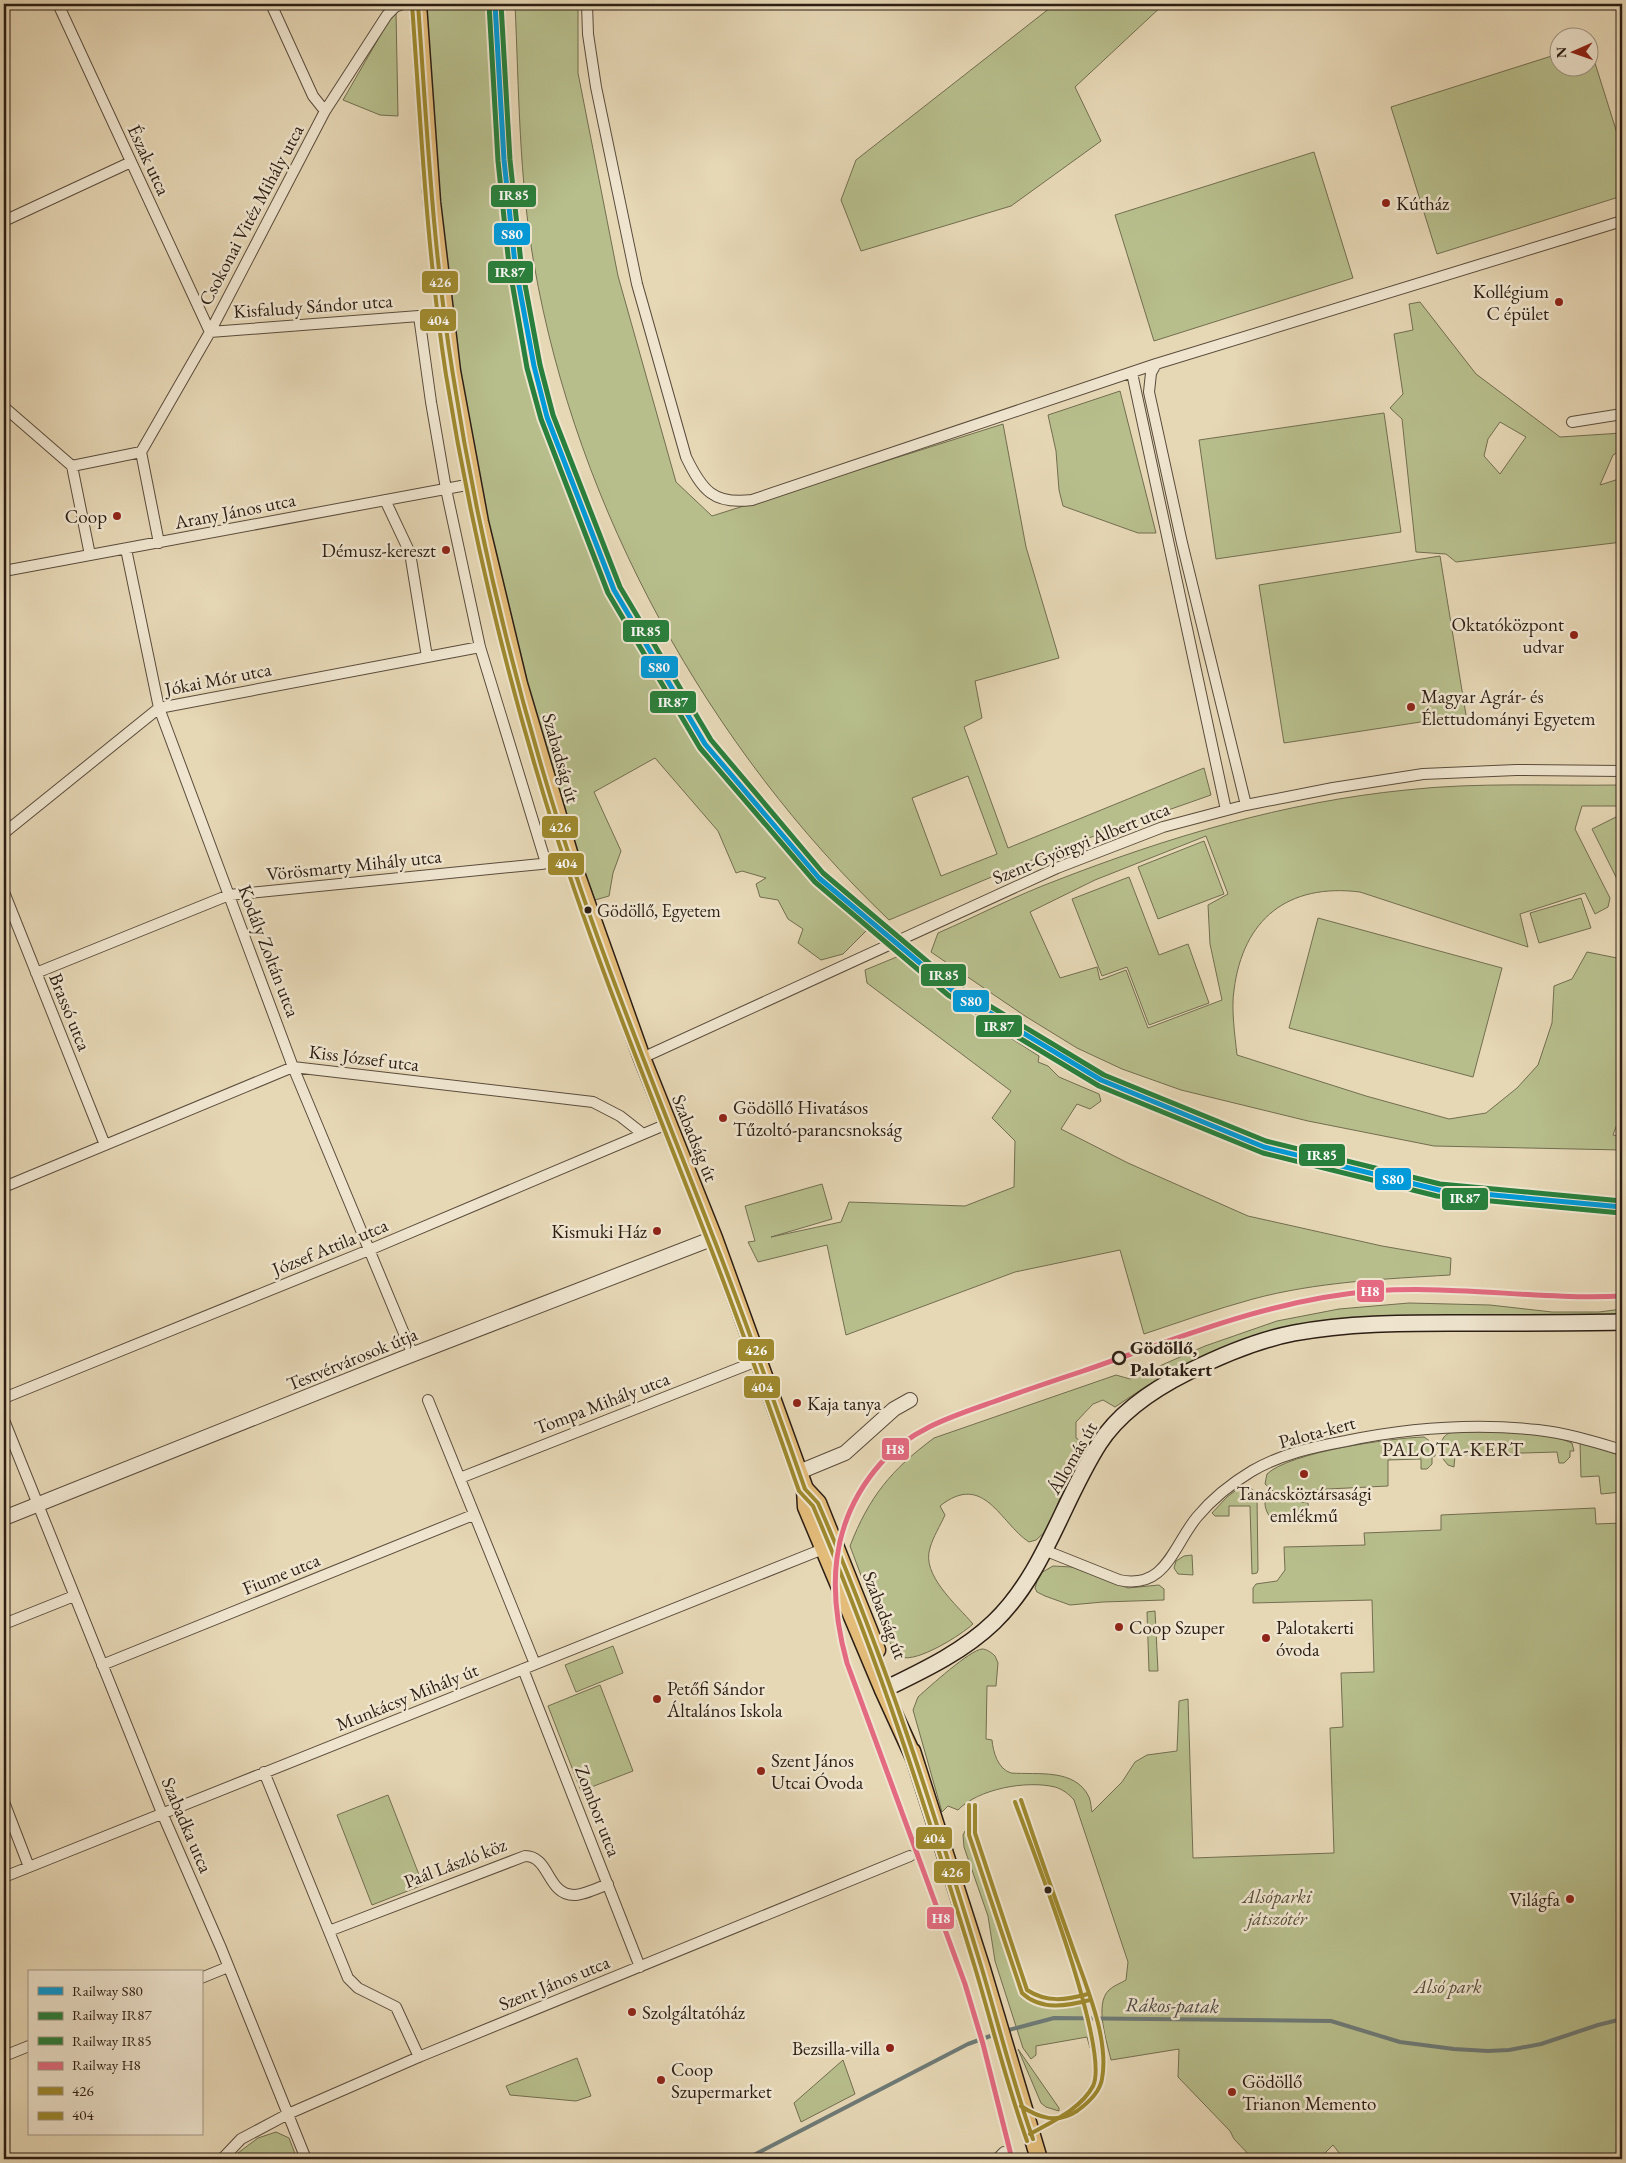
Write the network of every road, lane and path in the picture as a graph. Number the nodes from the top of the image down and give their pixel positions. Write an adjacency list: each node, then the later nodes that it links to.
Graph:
1 (58, 4): 7 (street, Észak utca)
2 (271, 4): 6 (street)
3 (403, 4): 6 (street, Csokonai Vitéz Mihály utca)
4 (418, 4): 18 (main road, Szabadság út)
5 (587, 4): 12 (street)
6 (325, 111): 10 (street, Csokonai Vitéz Mihály utca)
7 (131, 162): 8 (street); 10 (street, Észak utca)
8 (4, 221)
9 (1622, 221): 11 (street)
10 (210, 332): 16 (street, Csokonai Vitéz Mihály utca); 19 (street, Kisfaludy Sándor utca)
11 (1156, 364): 12 (street); 22 (street)
12 (1132, 372): 23 (street)
13 (4, 406): 17 (street)
14 (1622, 414): 15 (street)
15 (1572, 422)
16 (141, 452): 17 (street); 21 (street)
17 (72, 466): 25 (street)
18 (472, 484): 19 (street, Arany János utca); 36 (main road, Szabadság út)
19 (446, 489): 20 (street, Arany János utca); 27 (street)
20 (385, 500): 21 (street, Arany János utca); 28 (street)
21 (159, 543): 24 (street, Arany János utca)
22 (1182, 543): 23 (street); 30 (street)
23 (1169, 546): 31 (street)
24 (126, 549): 25 (street, Arany János utca); 29 (street, Kodály Zoltán utca)
25 (90, 555): 26 (street, Arany János utca)
26 (4, 571)
27 (480, 647): 28 (street, Jókai Mór utca); 37 (street)
28 (427, 657): 29 (street, Jókai Mór utca)
29 (159, 708): 35 (street, Jókai Mór utca); 39 (street, Kodály Zoltán utca)
30 (1231, 748): 31 (street); 33 (street)
31 (1214, 754): 34 (street)
32 (1622, 771): 33 (street, Szent-Györgyi Albert utca)
33 (1246, 804): 34 (street, Szent-Györgyi Albert utca)
34 (1226, 810): 41 (street, Szent-Györgyi Albert utca)
35 (4, 833)
36 (571, 859): 37 (street, Vörösmarty Mihály utca); 41 (main road, Szabadság út)
37 (546, 863): 39 (street, Vörösmarty Mihály utca)
38 (4, 892): 40 (street, Brassó utca)
39 (229, 896): 40 (street, Vörösmarty Mihály utca); 42 (street, Kodály Zoltán utca)
40 (36, 973): 45 (street, Brassó utca)
41 (642, 1058): 43 (main road, Szabadság út)
42 (294, 1067): 44 (street, Kiss József utca); 45 (street, Kiss József utca); 48 (street, Kodály Zoltán utca)
43 (667, 1124): 44 (street, József Attila utca); 47 (main road, Szabadság út)
44 (644, 1134): 48 (street, József Attila utca)
45 (105, 1145): 46 (street, Kiss József utca)
46 (4, 1187)
47 (714, 1238): 50 (street, Testvérvárosok útja); 51 (main road, Szabadság út)
48 (370, 1250): 50 (street, Kodály Zoltán utca); 52 (street, József Attila utca)
49 (1622, 1322): 64 (main road, Állomás út)
50 (413, 1355): 60 (street, Testvérvárosok útja)
51 (758, 1361): 57 (main road, Szabadság út); 58 (street, Tompa Mihály utca)
52 (4, 1398)
53 (428, 1400): 58 (street)
54 (910, 1400): 57 (street)
55 (4, 1420): 60 (street, Szabadka utca)
56 (1622, 1450): 64 (street, Palota-kert)
57 (798, 1472): 59 (main road, Szabadság út)
58 (460, 1478): 61 (street)
59 (805, 1489): 63 (main road, Szabadság út); 70 (main road, Szabadság út)
60 (38, 1504): 62 (street, Testvérvárosok útja); 65 (street, Szabadka utca)
61 (473, 1515): 67 (street); 68 (street, Fiume utca)
62 (4, 1518)
63 (823, 1549): 67 (street, Munkácsy Mihály út); 70 (main road, Szabadság út)
64 (1044, 1550): 70 (main road, Állomás út)
65 (74, 1596): 66 (street); 68 (street, Szabadka utca)
66 (4, 1624)
67 (535, 1664): 69 (street, Munkácsy Mihály út)
68 (102, 1665): 73 (street, Szabadka utca)
69 (523, 1669): 71 (street, Munkácsy Mihály út); 77 (street, Zombor utca)
70 (887, 1688): 86 (main road, Szabadság út)
71 (264, 1772): 73 (street, Munkácsy Mihály út); 78 (street)
72 (4, 1802): 75 (street)
73 (162, 1813): 75 (street, Munkácsy Mihály út); 79 (street, Szabadka utca)
74 (910, 1856): 80 (street, Szent János utca)
75 (29, 1867): 76 (street, Munkácsy Mihály út)
76 (4, 1877)
77 (608, 1884): 78 (street, Paál László köz); 80 (street, Zombor utca)
78 (330, 1931): 84 (street)
79 (228, 1967): 81 (street); 85 (street, Szabadka utca)
80 (640, 1967): 84 (street, Szent János utca)
81 (202, 1978)
82 (28, 2046): 83 (street)
83 (4, 2056)
84 (419, 2057): 85 (street, Szent János utca)
85 (288, 2114): 87 (street, Szent János utca); 88 (street, Szabadka utca)
86 (1033, 2139): 89 (main road, Szabadság út); 90 (main road, Szabadság út)
87 (222, 2159)
88 (306, 2159)
89 (1038, 2159)
90 (1046, 2159)

